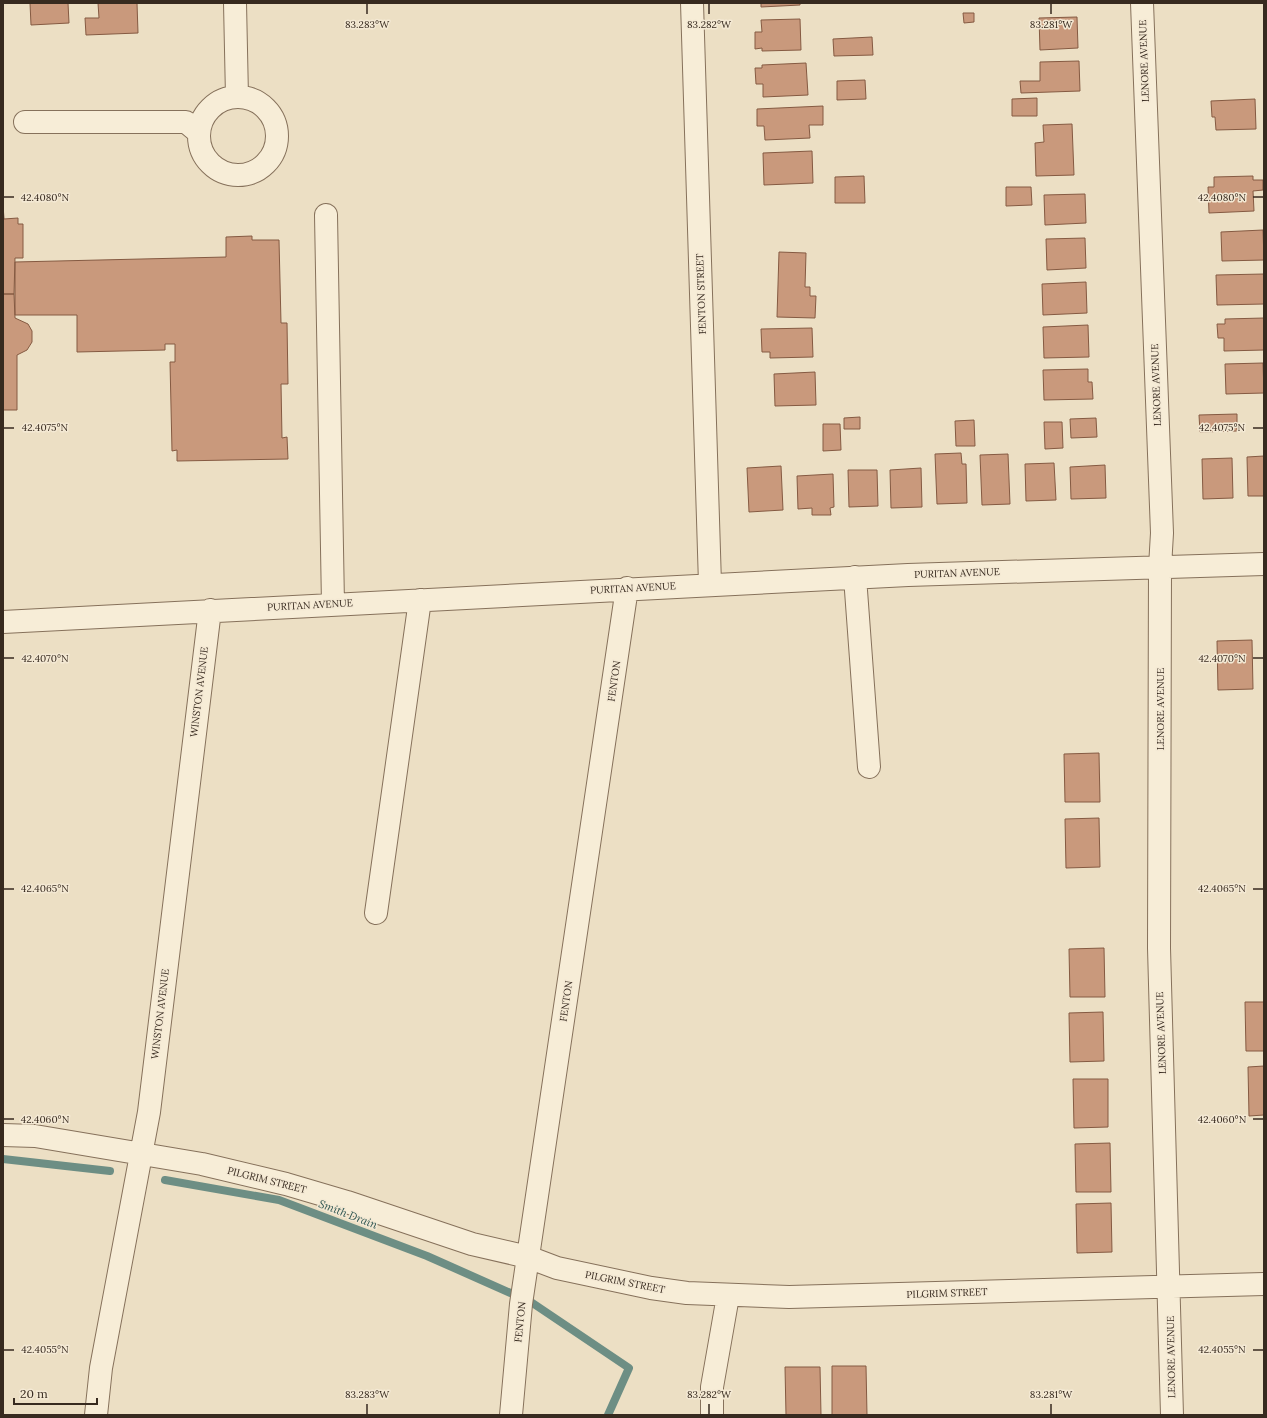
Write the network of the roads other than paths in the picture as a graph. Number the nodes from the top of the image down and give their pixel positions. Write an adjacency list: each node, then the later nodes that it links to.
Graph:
1 (235, 3): 4 (street)
2 (692, 3): 11 (street, FENTON STREET)
3 (1142, 3): 9 (street, LENORE AVENUE)
4 (237, 97): 6 (street); 6 (street)
5 (25, 122): 6 (street)
6 (198, 132)
7 (326, 215): 14 (street)
8 (1264, 564): 9 (street, PURITAN AVENUE)
9 (1160, 567): 10 (street, PURITAN AVENUE); 23 (street, LENORE AVENUE)
10 (855, 577): 11 (street, PURITAN AVENUE); 17 (street)
11 (710, 584): 12 (street, PURITAN AVENUE)
12 (627, 588): 13 (street, PURITAN AVENUE); 21 (street, FENTON)
13 (420, 600): 14 (street, PURITAN AVENUE); 18 (street)
14 (333, 604): 15 (street, PURITAN AVENUE)
15 (210, 610): 16 (street, PURITAN AVENUE); 20 (street, WINSTON AVENUE)
16 (3, 622)
17 (869, 767)
18 (376, 913)
19 (3, 1135): 20 (street, PILGRIM STREET)
20 (142, 1153): 21 (street, PILGRIM STREET); 25 (street, WINSTON AVENUE)
21 (528, 1257): 24 (street, PILGRIM STREET); 26 (street, FENTON)
22 (1264, 1284): 23 (street, PILGRIM STREET)
23 (1169, 1286): 24 (street, PILGRIM STREET); 28 (street, LENORE AVENUE)
24 (728, 1296): 27 (street)
25 (96, 1415)
26 (511, 1415)
27 (712, 1415)
28 (1172, 1415)

